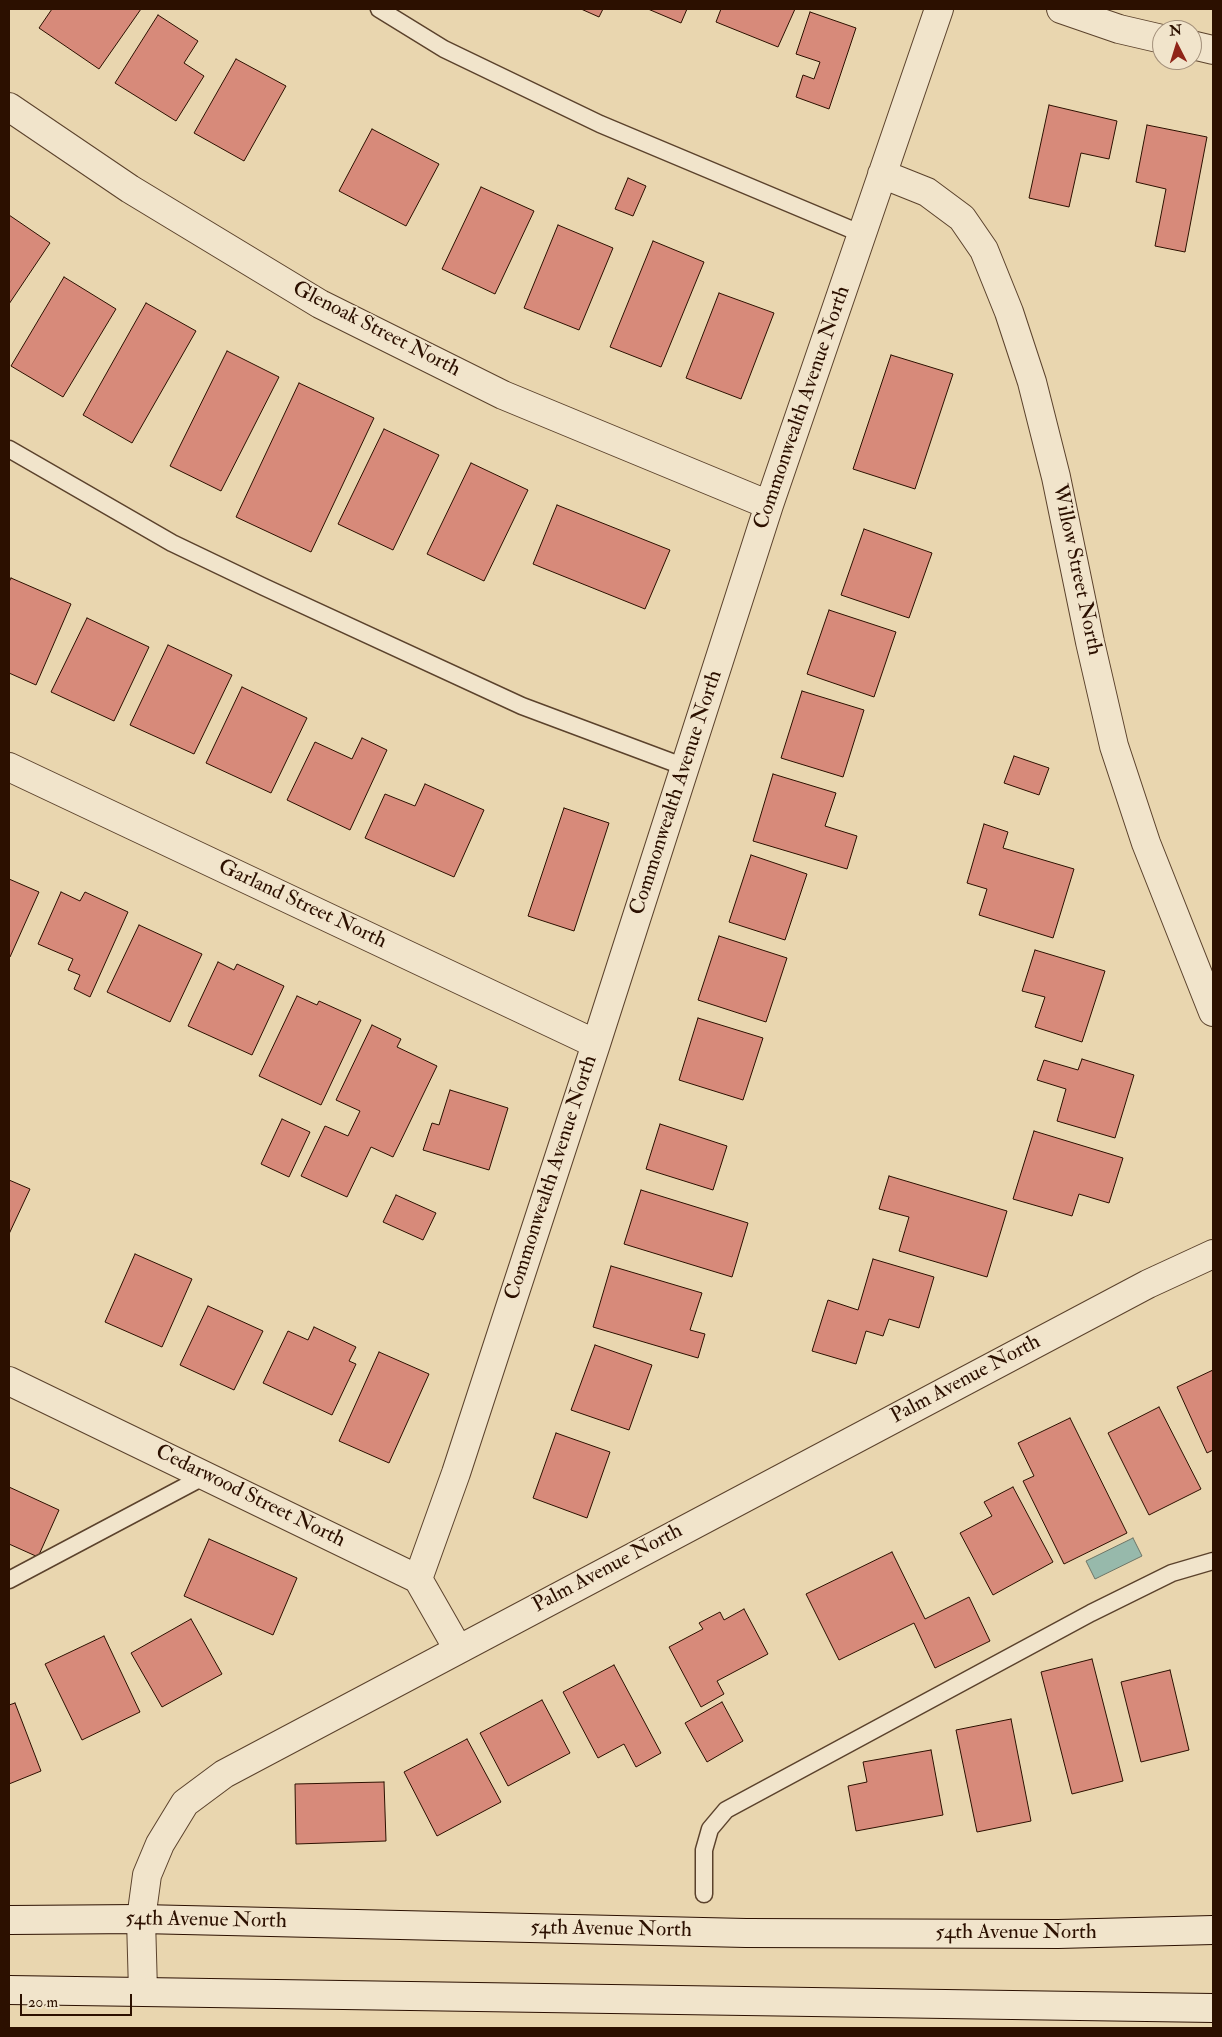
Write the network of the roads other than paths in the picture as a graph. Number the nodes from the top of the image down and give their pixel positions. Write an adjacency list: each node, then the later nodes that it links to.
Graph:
1 (379, 9): 7 (lane)
2 (939, 9): 6 (street, Commonwealth Avenue North)
3 (1061, 9): 4 (street)
4 (1152, 37)
5 (9, 107): 9 (street, Glenoak Street North)
6 (882, 174): 7 (street, Commonwealth Avenue North); 12 (street, Willow Street North)
7 (862, 234): 9 (street, Commonwealth Avenue North)
8 (9, 449): 11 (lane)
9 (769, 505): 11 (street, Commonwealth Avenue North)
10 (9, 767): 13 (street, Garland Street North)
11 (686, 767): 13 (street, Commonwealth Avenue North)
12 (1213, 1012)
13 (596, 1044): 18 (street, Commonwealth Avenue North)
14 (1213, 1254): 20 (street, Palm Avenue North)
15 (9, 1381): 16 (street, Cedarwood Street North)
16 (205, 1476): 18 (street, Cedarwood Street North); 19 (lane)
17 (1213, 1561): 21 (lane)
18 (418, 1579): 20 (street)
19 (9, 1580)
20 (458, 1649): 22 (street, Palm Avenue North)
21 (704, 1894)
22 (141, 1919): 23 (street, 54th Avenue North); 24 (street, 54th Avenue North); 26 (street, Palm Avenue North)
23 (9, 1920)
24 (1213, 1930)
25 (9, 1990): 26 (street)
26 (143, 1991): 27 (street)
27 (1213, 2008)

